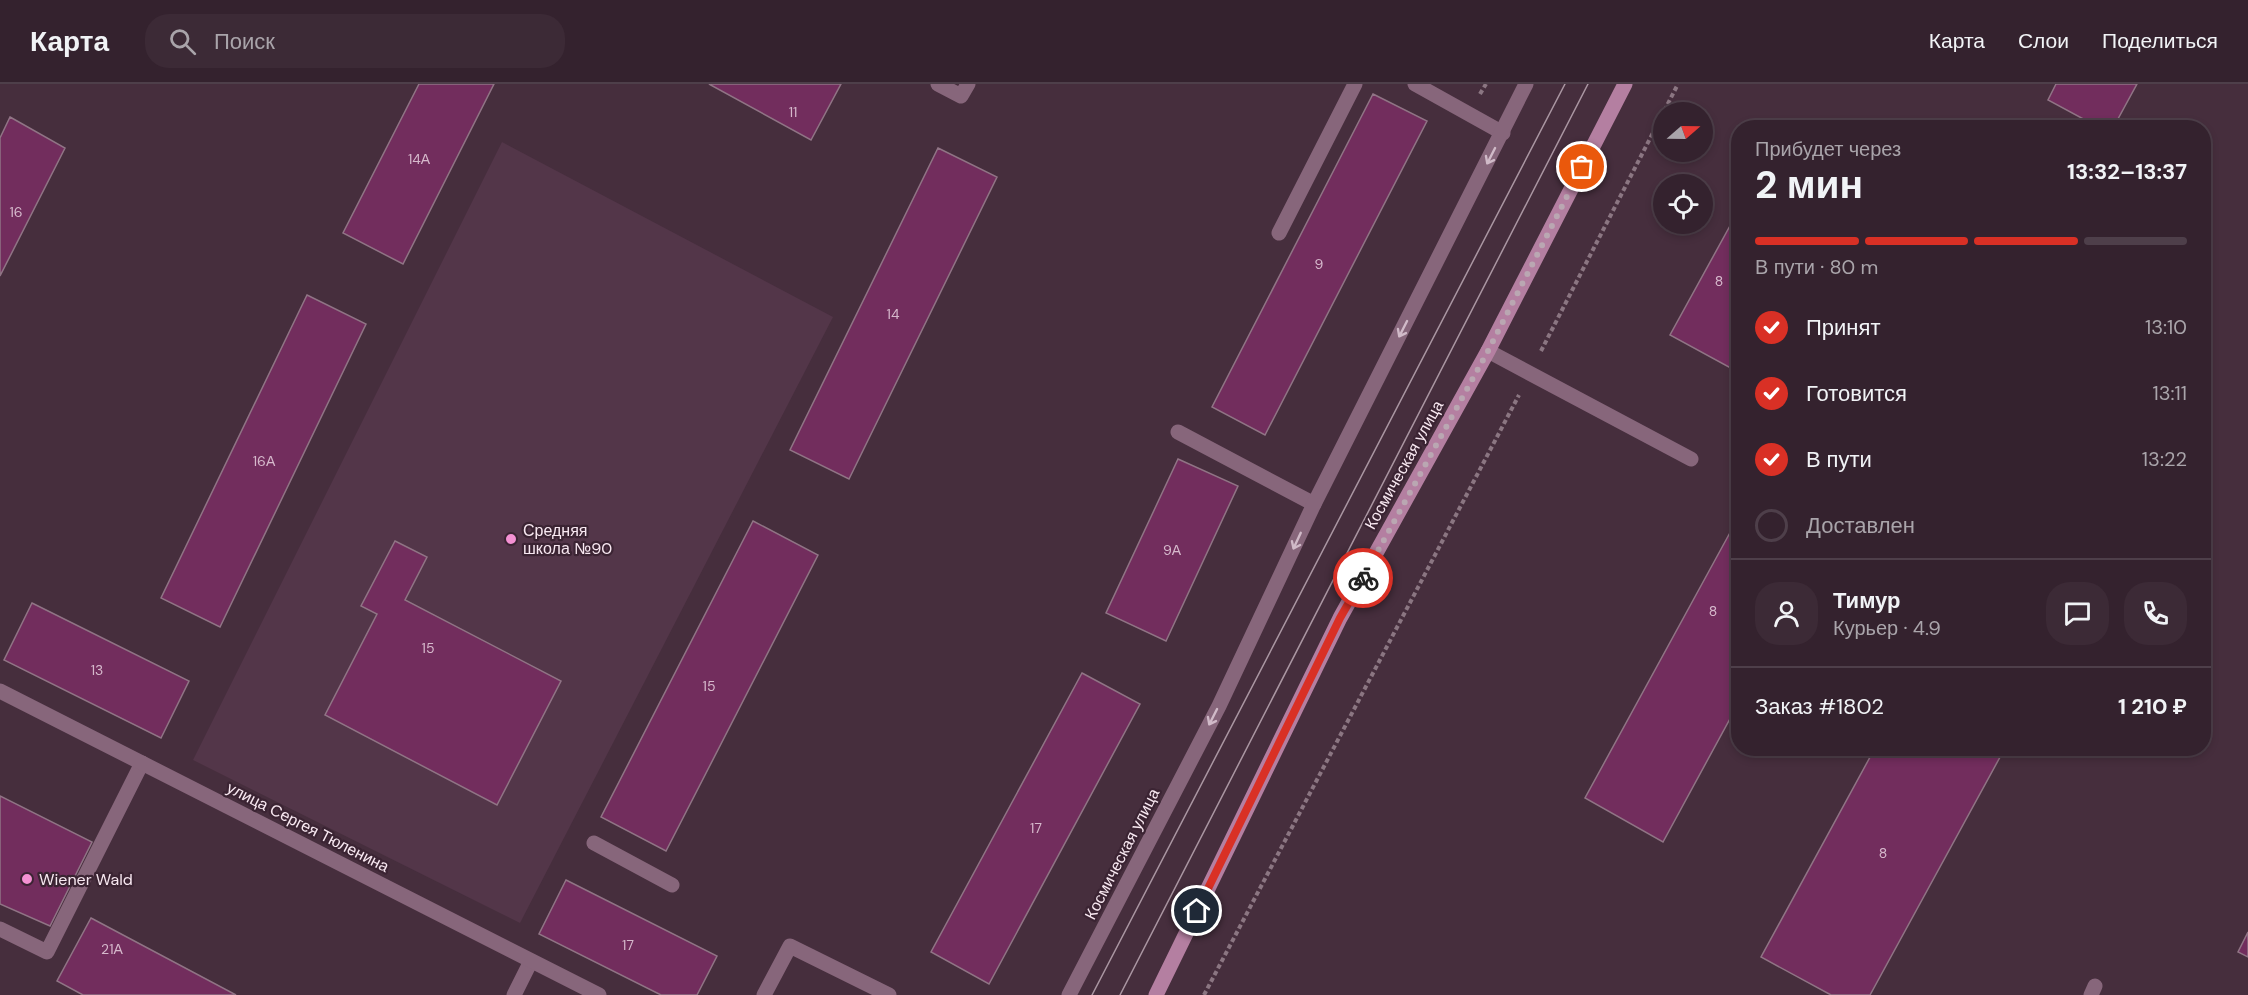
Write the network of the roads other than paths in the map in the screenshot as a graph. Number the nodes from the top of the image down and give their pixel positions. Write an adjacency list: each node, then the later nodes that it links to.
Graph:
1 (938, 84): 2 (street)
2 (968, 84)
3 (1355, 84): 8 (street)
4 (1415, 84): 7 (street)
5 (1526, 84): 7 (street, Космическая улица)
6 (1625, 84): 9 (main road, Космическая улица)
7 (1503, 132): 12 (street, Космическая улица, one-way to 12)
8 (1279, 233)
9 (1488, 351): 11 (street); 24 (main road, Космическая улица)
10 (1178, 432): 12 (street)
11 (1691, 459)
12 (1314, 504): 23 (street, Космическая улица, one-way to 23)
13 (0, 691): 14 (street, улица Сергея Тюленина)
14 (142, 763): 17 (street); 18 (street, улица Сергея Тюленина)
15 (594, 843): 16 (street)
16 (672, 885)
17 (0, 929)
18 (531, 961): 19 (street); 20 (street, улица Сергея Тюленина)
19 (514, 995)
20 (599, 995)
21 (764, 995): 22 (street)
22 (889, 995)
23 (1069, 995)
24 (1156, 995)

